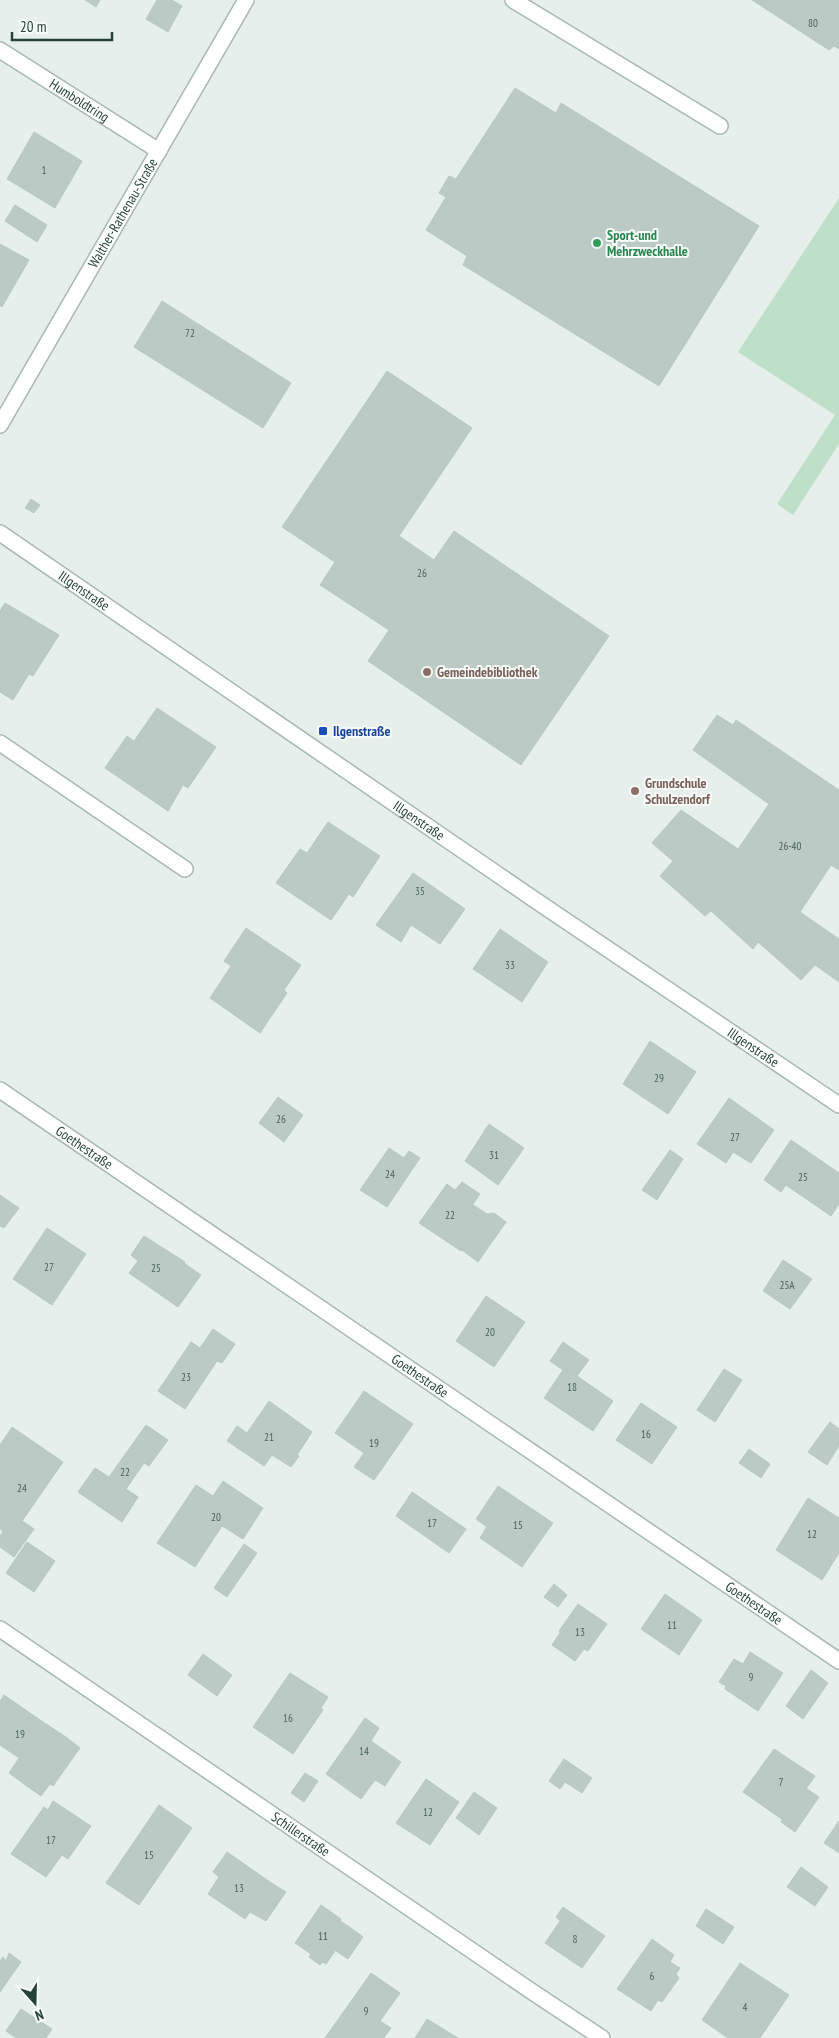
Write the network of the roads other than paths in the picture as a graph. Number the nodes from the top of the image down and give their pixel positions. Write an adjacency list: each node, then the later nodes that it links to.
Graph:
1 (246, 0): 5 (street, Walther-Rathenau-Straße)
2 (513, 0): 4 (street)
3 (0, 50): 5 (street, Humboldtring)
4 (720, 126)
5 (158, 151): 6 (street, Walther-Rathenau-Straße)
6 (0, 425)
7 (0, 533): 11 (street, Illgenstraße)
8 (0, 743): 9 (street)
9 (186, 868)
10 (0, 1090): 13 (street, Goethestraße)
11 (839, 1105)
12 (0, 1629): 14 (street, Schillerstraße)
13 (839, 1661)
14 (602, 2038)

